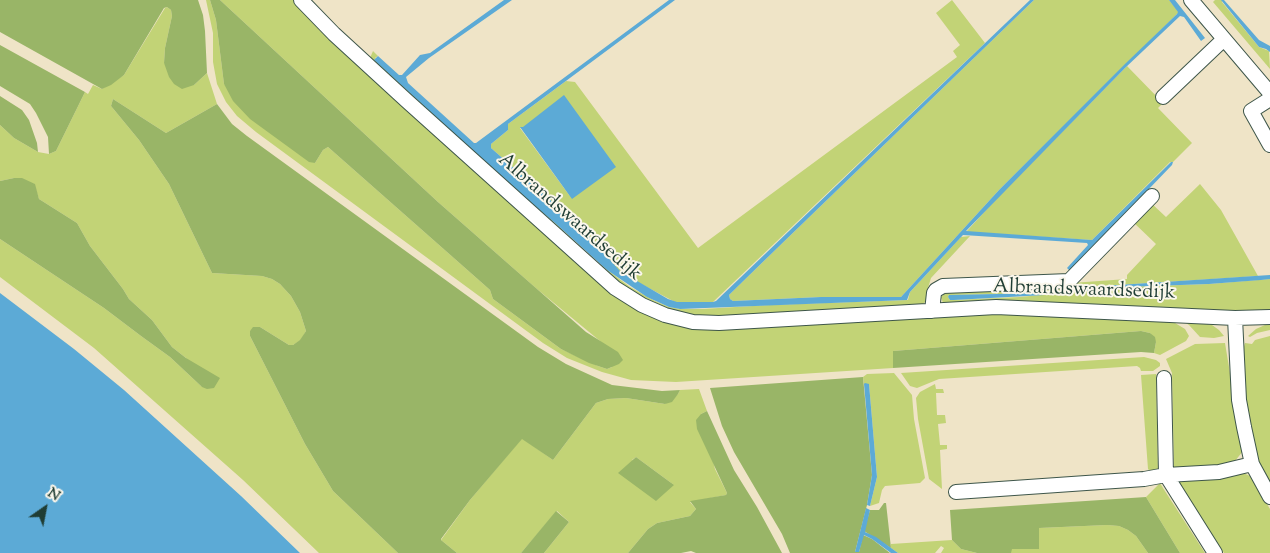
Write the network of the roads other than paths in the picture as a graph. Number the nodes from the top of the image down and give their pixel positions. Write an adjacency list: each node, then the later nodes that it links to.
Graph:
1 (301, 0): 9 (street, Albrandswaardsedijk)
2 (1191, 0): 3 (street)
3 (1224, 40): 4 (street); 5 (street)
4 (1270, 93)
5 (1163, 97)
6 (1270, 99): 7 (street)
7 (1270, 145)
8 (1152, 196): 9 (street, Albrandswaardsedijk)
9 (932, 311): 11 (street, Albrandswaardsedijk)
10 (1270, 317): 11 (street, Albrandswaardsedijk)
11 (1235, 318): 13 (street)
12 (1164, 378): 14 (street)
13 (1252, 464): 14 (street); 16 (street)
14 (1166, 475): 15 (street); 17 (street)
15 (956, 492)
16 (1270, 497)
17 (1215, 553)

